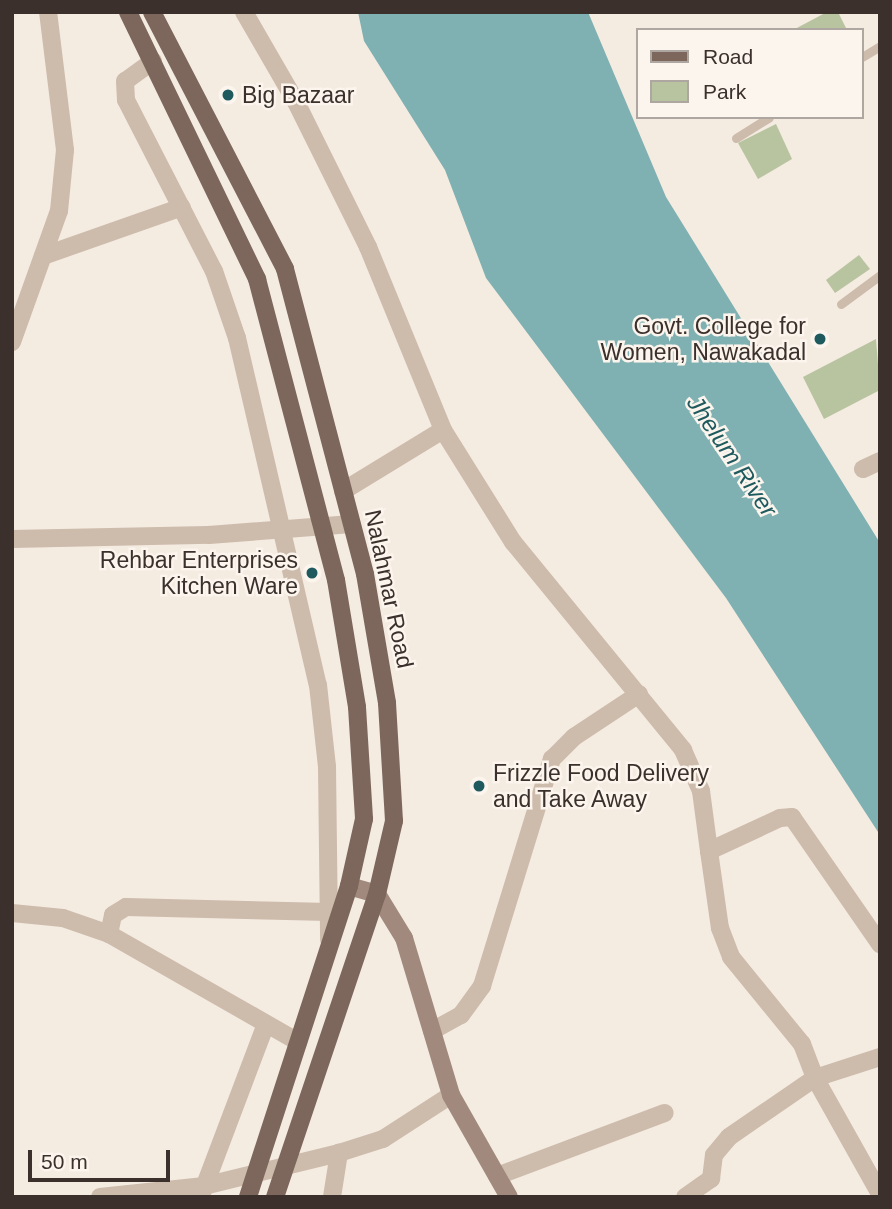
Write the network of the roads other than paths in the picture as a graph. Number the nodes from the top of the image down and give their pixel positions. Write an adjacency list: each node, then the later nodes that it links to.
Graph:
1 (48, 12): 11 (street)
2 (128, 12): 7 (main road)
3 (152, 12): 16 (main road, Nalahmar Road)
4 (243, 12): 15 (street)
5 (880, 46): 6 (lane)
6 (864, 56)
7 (153, 61): 10 (street); 17 (main road)
8 (766, 119): 9 (lane)
9 (736, 138)
10 (182, 207): 11 (street); 19 (street)
11 (43, 256): 14 (street)
12 (880, 275): 13 (lane)
13 (841, 304)
14 (12, 342)
15 (443, 430): 16 (street); 21 (street)
16 (343, 491): 18 (main road, Nalahmar Road)
17 (321, 524): 18 (street); 19 (street); 23 (main road)
18 (352, 524): 24 (main road, Nalahmar Road)
19 (283, 528): 20 (street); 25 (street)
20 (12, 539)
21 (639, 694): 22 (street); 31 (street)
22 (709, 851): 29 (street); 34 (street)
23 (348, 886): 24 (street); 28 (main road)
24 (377, 894): 31 (street); 38 (main road, Nalahmar Road)
25 (329, 912): 27 (street); 28 (street)
26 (12, 913): 27 (street)
27 (109, 934): 30 (street)
28 (329, 944): 32 (main road)
29 (880, 944)
30 (265, 1026): 32 (street); 41 (street)
31 (432, 1031): 35 (street)
32 (298, 1041): 39 (main road)
33 (880, 1057): 34 (street)
34 (815, 1078): 42 (street); 48 (street)
35 (451, 1095): 37 (street); 40 (street)
36 (666, 1113): 40 (street)
37 (339, 1153): 38 (street); 46 (street)
38 (283, 1168): 39 (street); 45 (main road, Nalahmar Road)
39 (254, 1174): 41 (street); 44 (main road)
40 (497, 1176): 47 (street)
41 (203, 1191): 43 (street)
42 (880, 1194)
43 (100, 1197)
44 (248, 1197)
45 (275, 1197)
46 (332, 1197)
47 (509, 1197)
48 (685, 1197)

